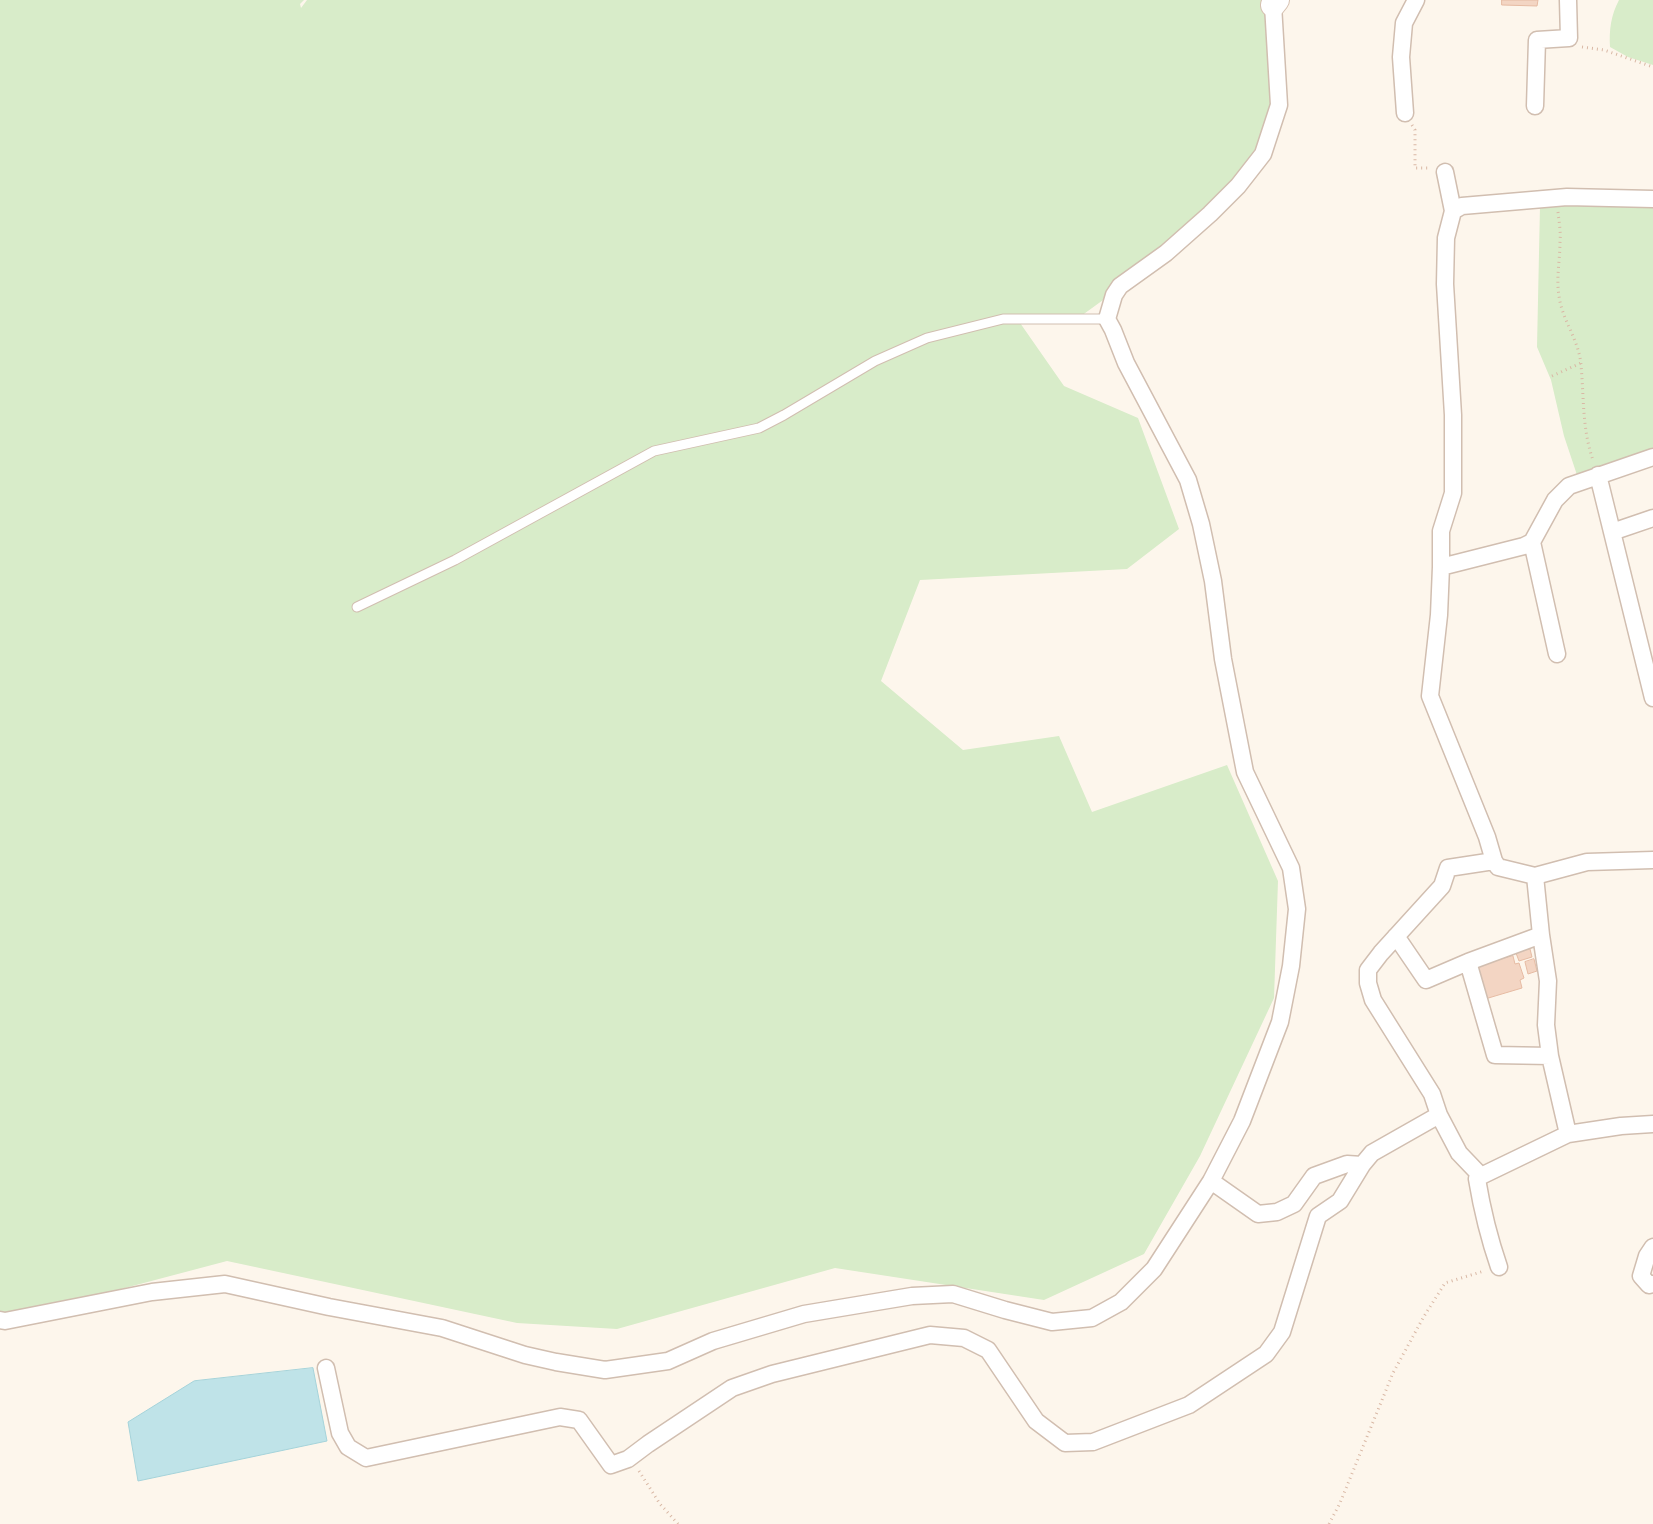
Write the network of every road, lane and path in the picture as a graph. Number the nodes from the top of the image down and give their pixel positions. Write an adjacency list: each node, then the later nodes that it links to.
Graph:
1 (1416, 0): 7 (street)
2 (1568, 0): 4 (street)
3 (1275, 2): 12 (street)
4 (1565, 38): 5 (path); 6 (street)
5 (1653, 67)
6 (1535, 106)
7 (1405, 113): 8 (path)
8 (1445, 172): 11 (street)
9 (1556, 198): 10 (street); 11 (street); 13 (path)
10 (1653, 199)
11 (1453, 211): 20 (street)
12 (1107, 319): 21 (lane); 36 (street)
13 (1581, 363): 14 (path); 16 (path)
14 (1552, 376)
15 (1653, 457): 16 (street)
16 (1598, 475): 18 (street); 19 (street)
17 (1653, 518): 18 (street)
18 (1612, 532): 23 (street)
19 (1532, 542): 20 (street); 22 (street)
20 (1441, 567): 25 (street)
21 (357, 607)
22 (1557, 654)
23 (1653, 698)
24 (1653, 860): 26 (street)
25 (1494, 861): 26 (street); 28 (street)
26 (1535, 876): 27 (street)
27 (1541, 935): 29 (street); 30 (street)
28 (1396, 936): 29 (street); 31 (street)
29 (1468, 962): 30 (street)
30 (1550, 1056): 33 (street)
31 (1439, 1115): 34 (street); 35 (street)
32 (1653, 1124): 33 (street)
33 (1568, 1134): 35 (street)
34 (1362, 1165): 36 (street); 42 (street)
35 (1481, 1176): 38 (street)
36 (1211, 1181): 40 (street)
37 (1653, 1247): 39 (street)
38 (1499, 1267): 44 (path)
39 (1653, 1284)
40 (0, 1320)
41 (326, 1368): 42 (street)
42 (628, 1459): 43 (path)
43 (678, 1524)
44 (1329, 1524)

